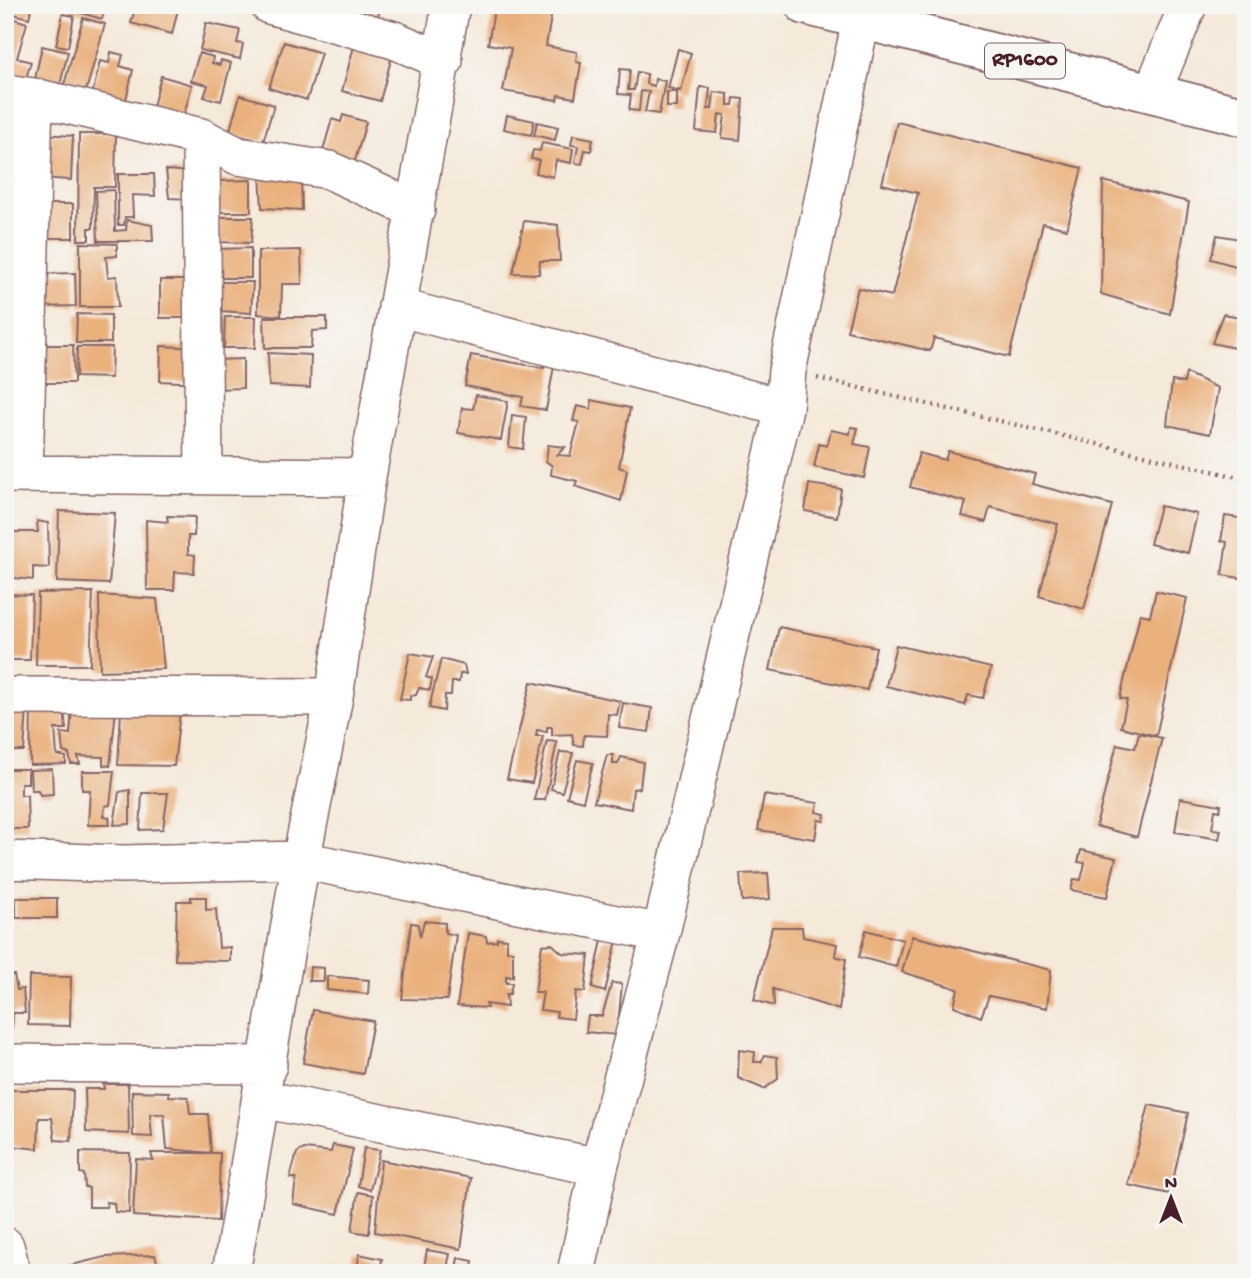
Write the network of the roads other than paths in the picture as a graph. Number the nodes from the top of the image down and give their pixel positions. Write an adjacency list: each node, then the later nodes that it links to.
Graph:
1 (269, 5): 6 (street)
2 (451, 5): 6 (street)
3 (1164, 5): 7 (street)
4 (1188, 5): 7 (street)
5 (833, 11): 7 (main road, RP1600); 13 (street)
6 (444, 61): 11 (street)
7 (1142, 91): 9 (main road, RP1600)
8 (20, 95): 10 (street); 14 (street)
9 (1246, 117)
10 (201, 137): 11 (street); 15 (street)
11 (416, 210): 12 (street)
12 (397, 307): 13 (street); 16 (street)
13 (784, 408): 21 (street)
14 (15, 474): 15 (street)
15 (204, 475): 16 (street)
16 (367, 477): 18 (street)
17 (5, 696): 18 (street)
18 (334, 697): 20 (street)
19 (5, 860): 20 (street)
20 (302, 860): 21 (street); 23 (street)
21 (661, 933): 24 (street)
22 (5, 1063): 23 (street)
23 (265, 1082): 24 (street); 27 (street)
24 (599, 1167): 28 (street)
25 (5, 1246): 26 (street)
26 (12, 1273)
27 (231, 1273)
28 (576, 1273)

